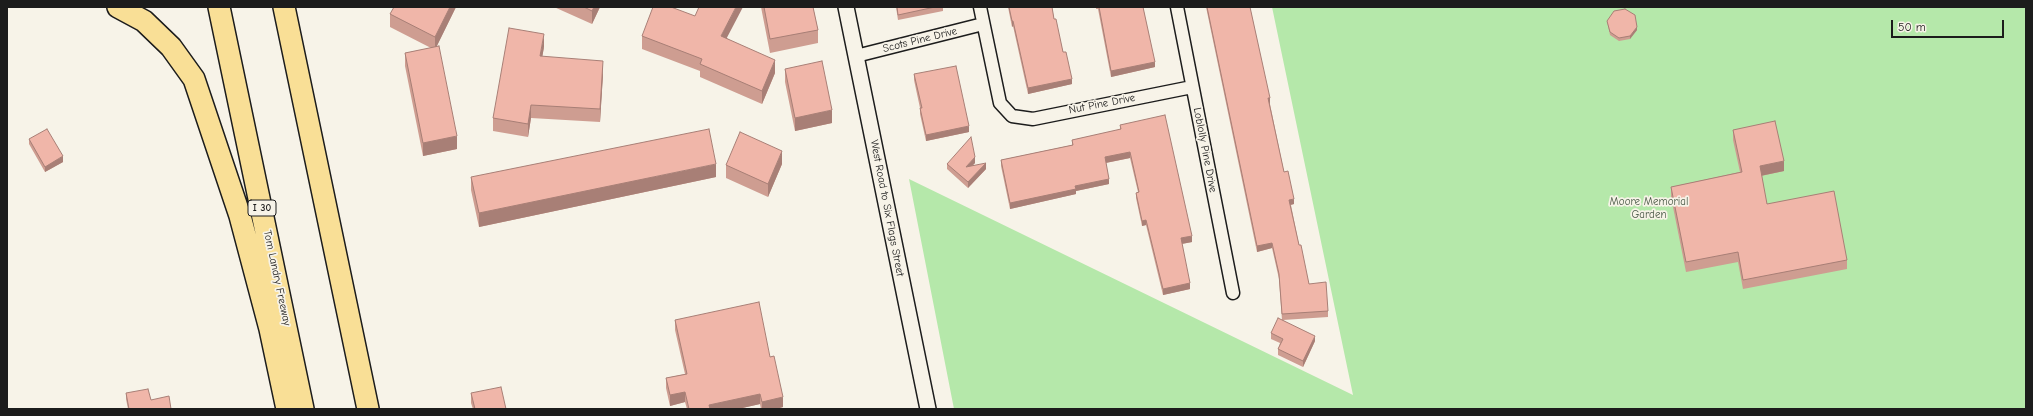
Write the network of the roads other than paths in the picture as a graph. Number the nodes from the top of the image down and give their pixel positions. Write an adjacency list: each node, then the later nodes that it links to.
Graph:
1 (118, 7): 13 (highway)
2 (219, 7): 14 (highway, Tom Landry Freeway / I 30)
3 (284, 7): 11 (highway)
4 (293, 7): 11 (highway)
5 (846, 7): 9 (street, West Road to Six Flags Street)
6 (980, 7): 8 (street)
7 (1177, 7): 10 (street, Loblolly Pine Drive)
8 (983, 24): 9 (street, Scots Pine Drive); 10 (street, Nut Pine Drive)
9 (856, 56): 16 (street, West Road to Six Flags Street)
10 (1192, 87): 12 (street, Loblolly Pine Drive)
11 (304, 102): 15 (highway)
12 (1233, 293)
13 (287, 409)
14 (303, 409)
15 (368, 409)
16 (928, 409)

